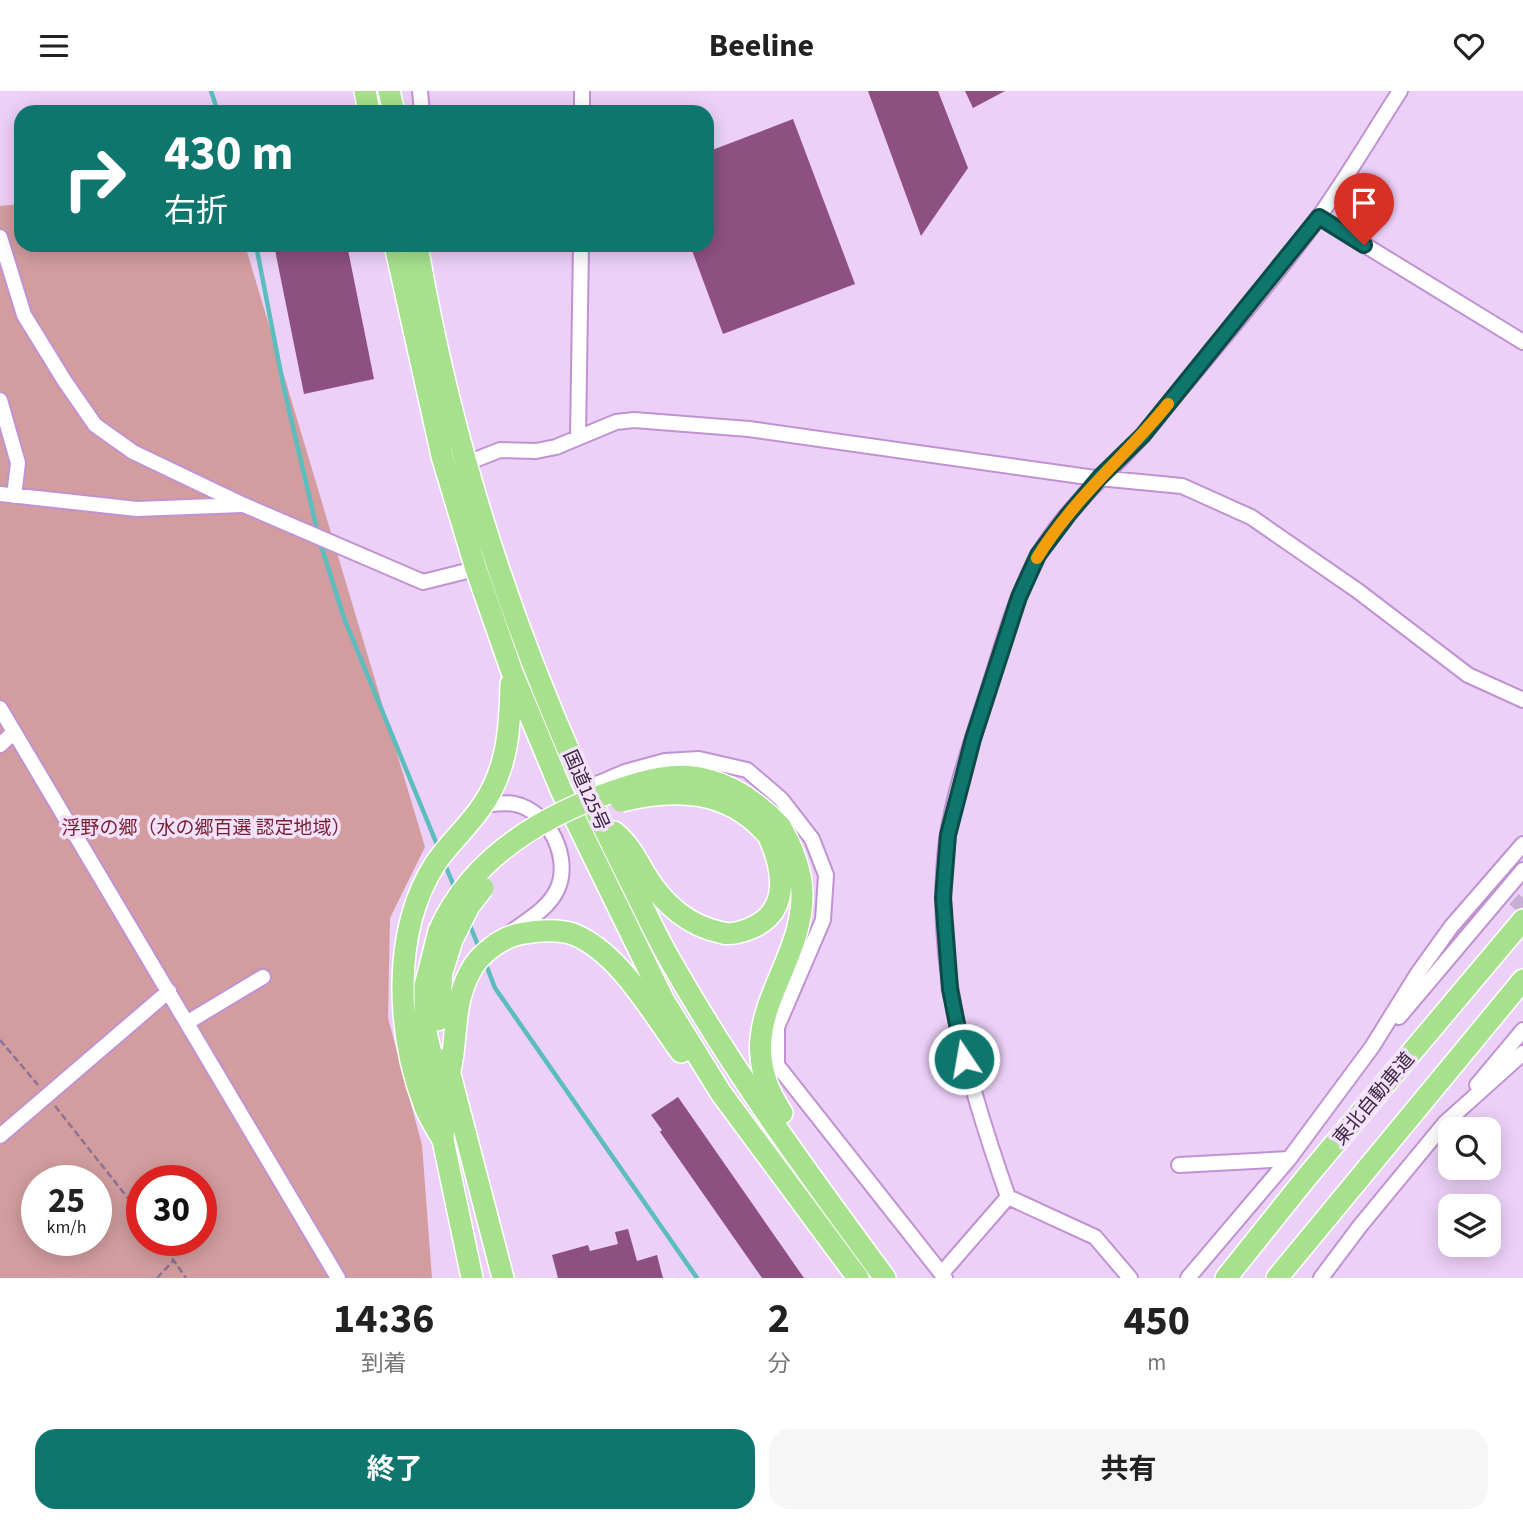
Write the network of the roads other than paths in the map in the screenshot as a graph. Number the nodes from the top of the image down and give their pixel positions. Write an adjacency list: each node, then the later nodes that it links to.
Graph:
1 (1400, 91): 2 (street)
2 (1319, 217): 7 (street); 11 (street)
3 (0, 237): 13 (street)
4 (397, 252): 15 (highway, 国道125号)
5 (418, 252): 10 (highway, 国道125号)
6 (580, 252): 9 (street)
7 (1523, 342)
8 (0, 401): 12 (street)
9 (578, 436): 10 (street); 11 (street)
10 (467, 463): 14 (highway, 国道125号)
11 (1100, 477): 17 (street); 46 (street)
12 (7, 495): 13 (street)
13 (244, 505): 15 (street)
14 (498, 562): 15 (street); 21 (highway, 国道125号)
15 (476, 569): 16 (highway, 国道125号)
16 (512, 672): 22 (highway); 38 (highway, 国道125号)
17 (1523, 700)
18 (0, 708): 19 (street)
19 (14, 732): 20 (street); 32 (street)
20 (0, 745)
21 (585, 789): 23 (highway, 国道125号); 48 (street)
22 (483, 806): 29 (street); 43 (highway)
23 (601, 823): 24 (highway); 47 (highway, 国道125号)
24 (773, 830): 28 (highway, bridge); 47 (highway)
25 (1523, 844): 35 (street)
26 (1523, 870): 35 (street)
27 (1523, 920): 56 (highway, 東北自動車道)
28 (446, 936): 37 (highway); 43 (highway)
29 (499, 942): 37 (highway); 38 (highway)
30 (263, 977): 33 (street)
31 (1523, 980): 57 (highway, 東北自動車道)
32 (169, 991): 33 (street); 42 (street)
33 (188, 1022): 49 (street)
34 (1523, 1030): 39 (street)
35 (1372, 1047): 44 (street)
36 (1523, 1053): 40 (street)
37 (450, 1071): 51 (highway)
38 (721, 1093): 52 (highway, 国道125号)
39 (1450, 1117)
40 (1452, 1117)
41 (1438, 1131): 58 (street)
42 (0, 1136)
43 (443, 1140): 50 (highway)
44 (1289, 1159): 45 (street); 55 (street)
45 (1179, 1165)
46 (1008, 1197): 48 (street); 54 (street)
47 (854, 1236): 53 (highway, 国道125号)
48 (944, 1276)
49 (338, 1278)
50 (472, 1278)
51 (503, 1278)
52 (858, 1278)
53 (885, 1278)
54 (1130, 1278)
55 (1188, 1278)
56 (1226, 1278)
57 (1278, 1278)
58 (1321, 1278)

